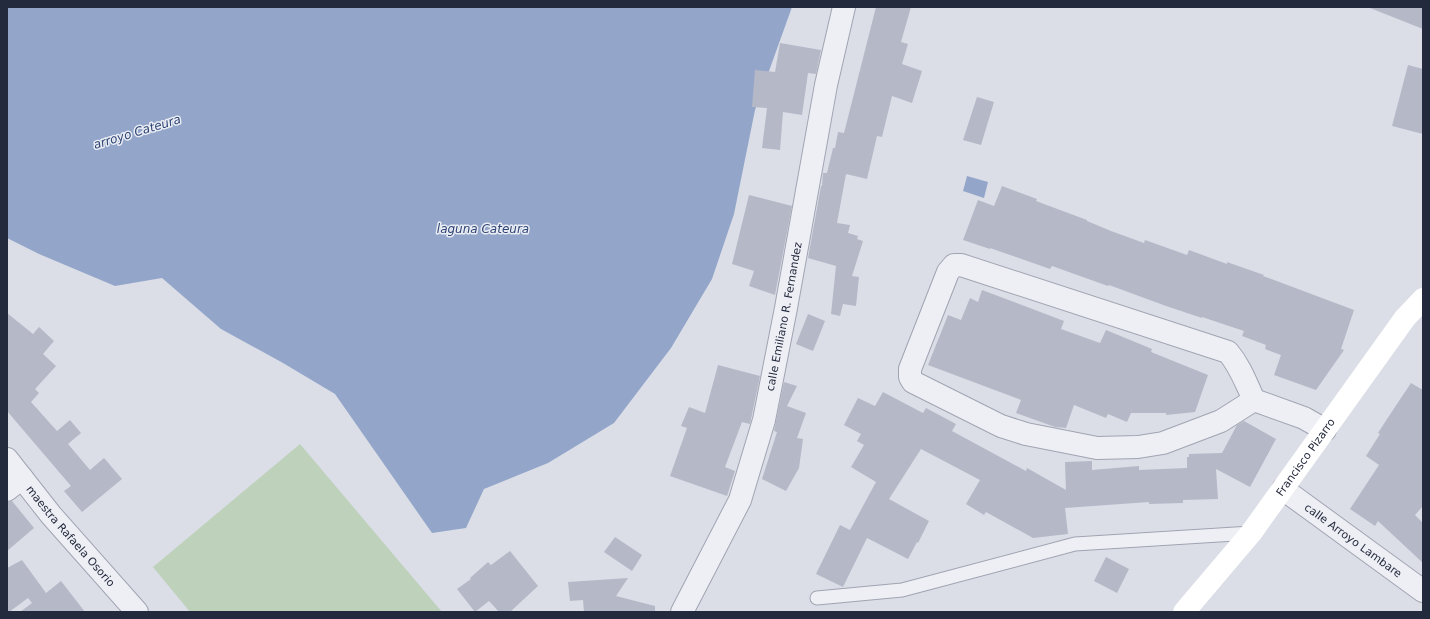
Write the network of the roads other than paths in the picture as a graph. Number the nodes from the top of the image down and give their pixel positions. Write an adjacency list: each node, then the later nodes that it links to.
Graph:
1 (844, 7): 12 (street, calle Emiliano R. Fernandez)
2 (1423, 299): 4 (street, Francisco Pizarro)
3 (1254, 400): 3 (street); 4 (street)
4 (1326, 430): 7 (street, Francisco Pizarro)
5 (7, 459): 6 (street, maestra Rafaela Osorio)
6 (14, 484): 11 (street, maestra Rafaela Osorio)
7 (1283, 489): 8 (street, Francisco Pizarro); 9 (street, calle Arroyo Lambare)
8 (1251, 533): 10 (lane); 13 (street, Francisco Pizarro)
9 (1423, 591)
10 (817, 598)
11 (137, 612)
12 (682, 612)
13 (1184, 612)

